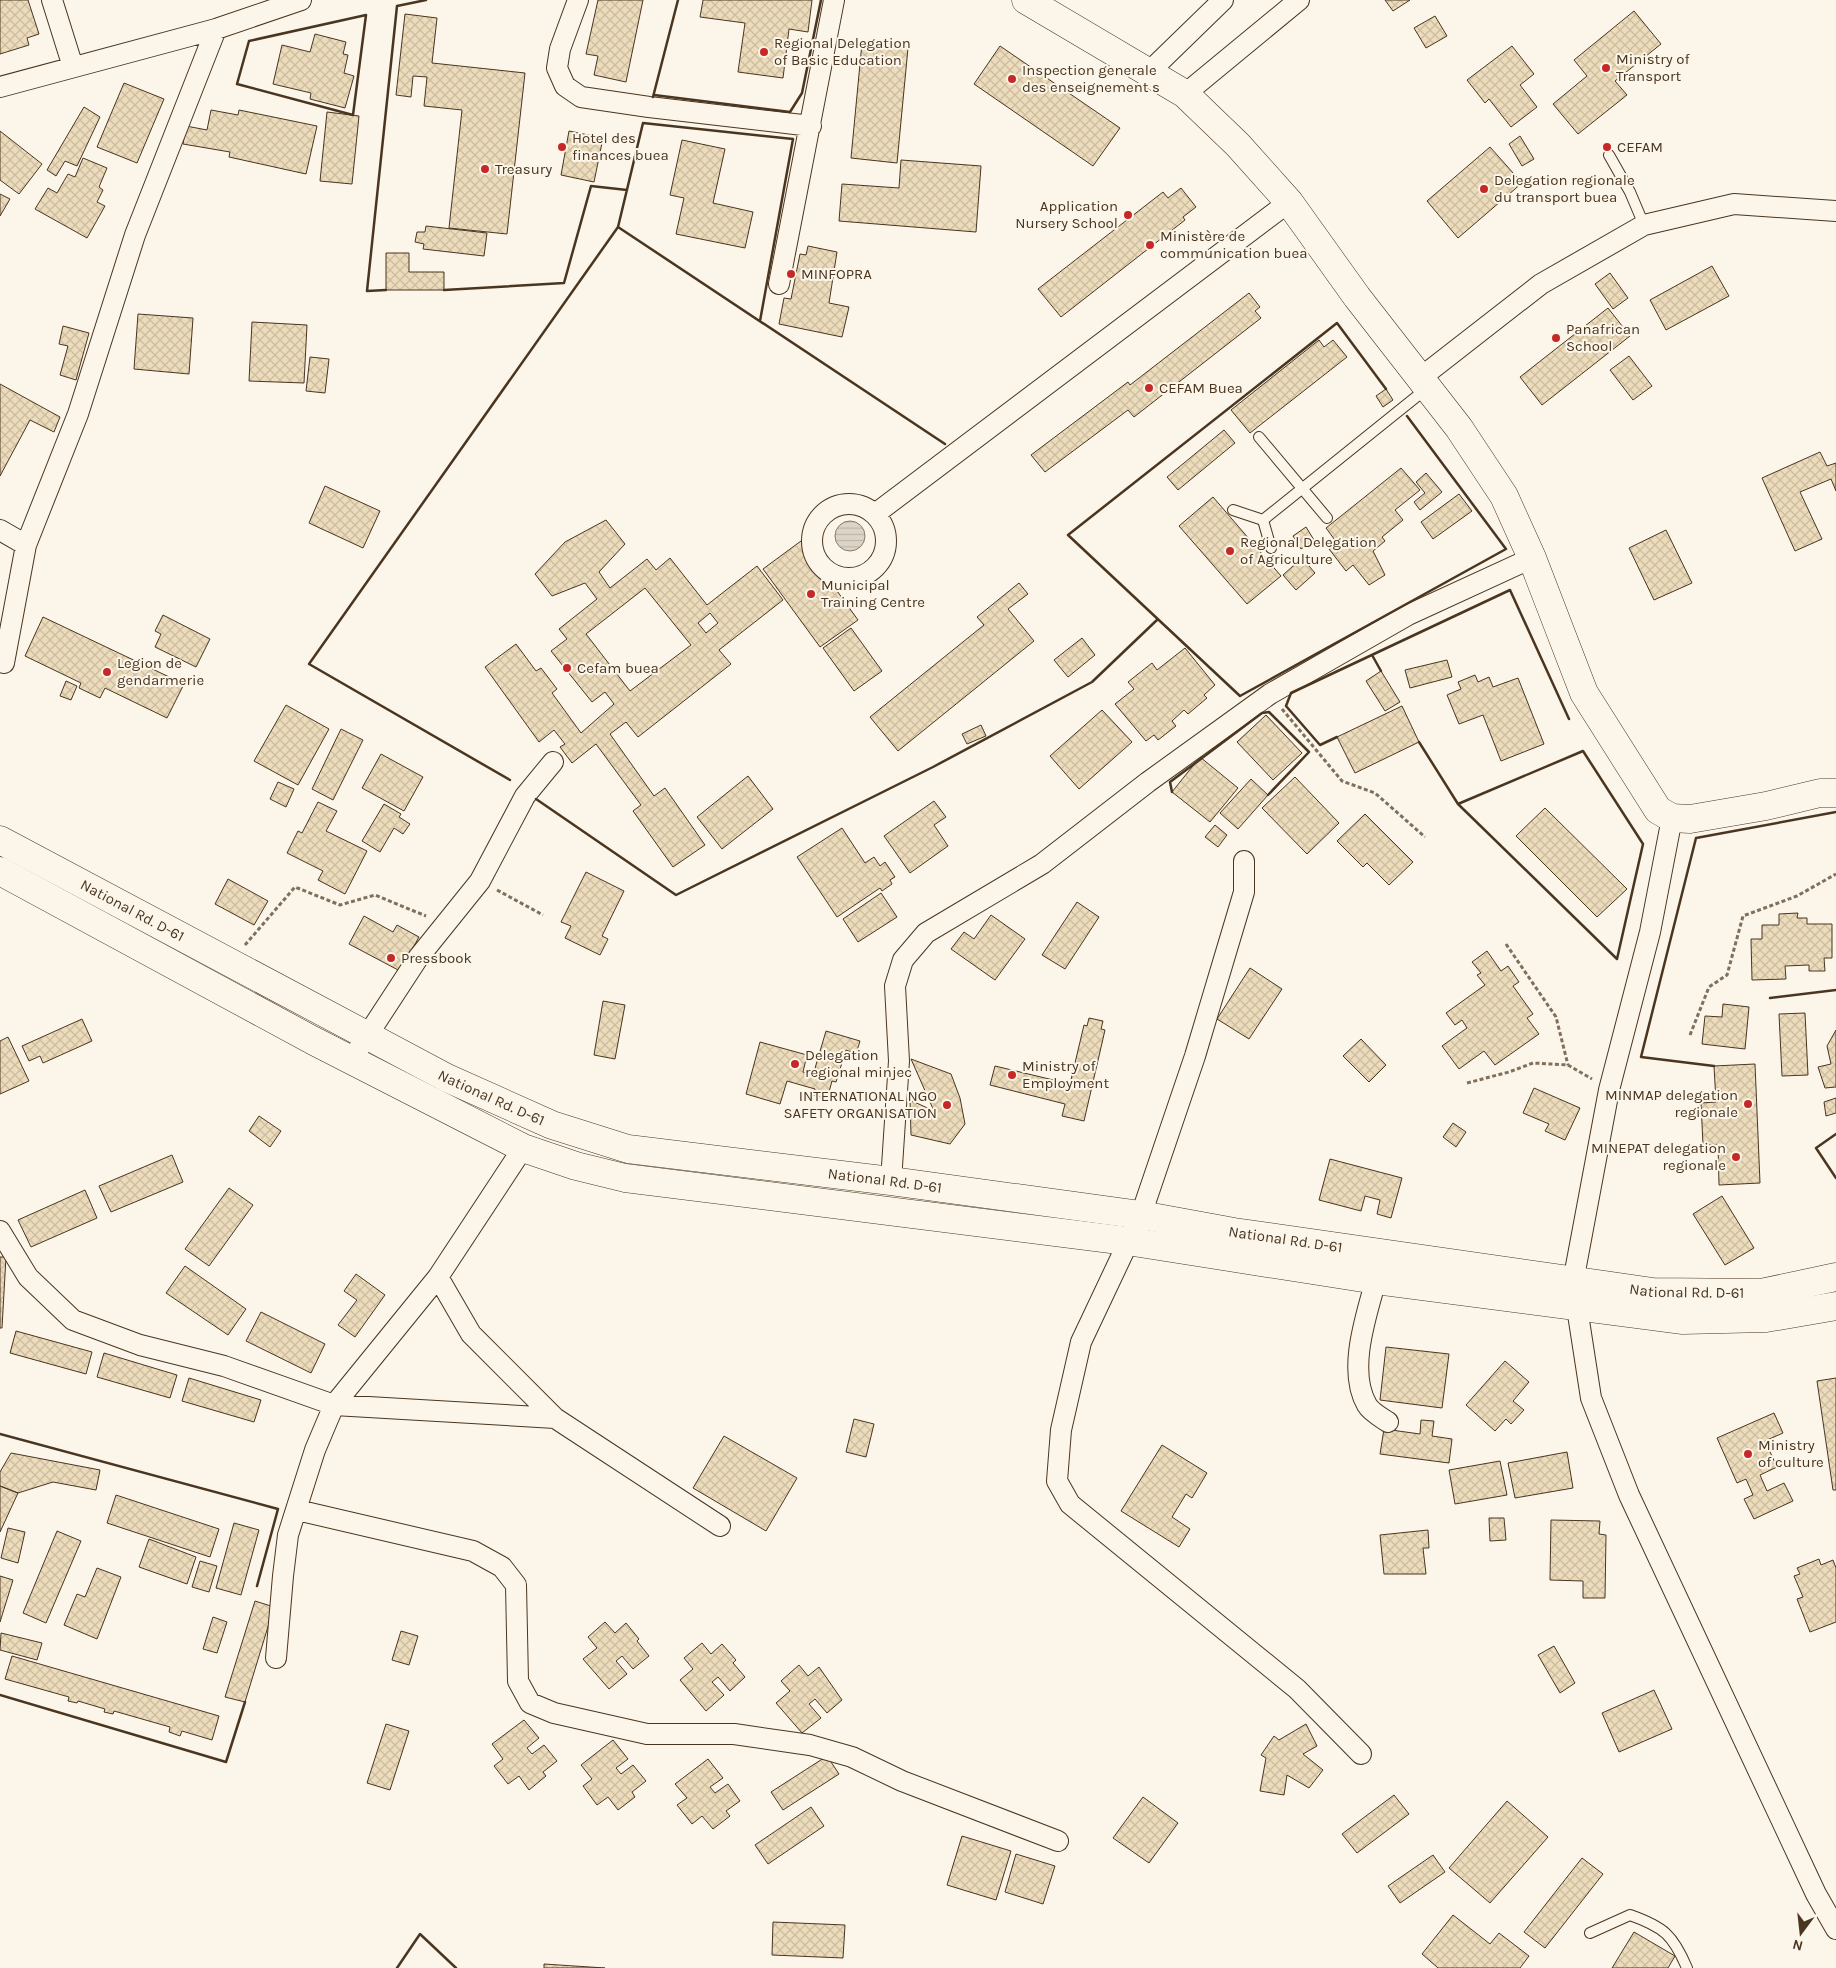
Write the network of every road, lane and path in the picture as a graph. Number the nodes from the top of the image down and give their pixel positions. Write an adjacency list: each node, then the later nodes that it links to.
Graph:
1 (52, 0): 9 (street)
2 (301, 0): 8 (street)
3 (578, 0): 13 (street)
4 (834, 0): 13 (street)
5 (1026, 0): 10 (main road)
6 (1223, 0): 10 (street)
7 (1299, 0): 12 (street)
8 (216, 29): 9 (street); 27 (street)
9 (73, 67): 11 (street)
10 (1150, 71): 12 (main road)
11 (0, 87)
12 (1185, 94): 15 (main road)
13 (811, 126): 18 (street)
14 (1609, 155): 17 (lane)
15 (1289, 202): 19 (main road); 23 (street)
16 (1836, 211): 17 (street)
17 (1644, 224): 19 (street)
18 (779, 284)
19 (1423, 384): 21 (lane); 29 (main road)
20 (1259, 437): 21 (lane)
21 (1303, 488): 24 (lane); 25 (lane)
22 (1233, 510): 25 (lane)
23 (875, 514)
24 (1327, 518)
25 (1263, 520): 28 (lane)
26 (0, 530): 27 (street)
27 (26, 546): 30 (street)
28 (1271, 548)
29 (1532, 558): 31 (street); 34 (main road)
30 (4, 663)
31 (1270, 694): 35 (path); 51 (street)
32 (553, 762): 40 (street)
33 (1836, 793): 34 (main road)
34 (1672, 818): 49 (street)
35 (1425, 837)
36 (0, 840): 44 (main road, National Rd. D-61)
37 (1244, 861): 52 (street)
38 (0, 871): 46 (main road, National Rd. D-61)
39 (1836, 874): 45 (path)
40 (480, 881): 41 (path); 42 (street)
41 (543, 915)
42 (447, 925): 44 (path); 46 (street)
43 (1506, 944): 47 (path)
44 (230, 963): 46 (main road, National Rd. D-61)
45 (1690, 1035)
46 (359, 1048): 50 (main road, National Rd. D-61); 51 (main road, National Rd. D-61)
47 (1568, 1065): 48 (path); 49 (path)
48 (1467, 1083)
49 (1609, 1090): 58 (street)
50 (523, 1148): 54 (main road, National Rd. D-61); 55 (street)
51 (891, 1181): 52 (main road, National Rd. D-61)
52 (1141, 1216): 54 (street); 58 (main road, National Rd. D-61)
53 (0, 1231): 60 (street)
54 (1127, 1241): 57 (main road, National Rd. D-61); 66 (street)
55 (438, 1277): 60 (street); 61 (street)
56 (1836, 1277): 58 (main road, National Rd. D-61)
57 (1376, 1280): 58 (main road, National Rd. D-61); 62 (street)
58 (1575, 1295): 59 (main road, National Rd. D-61); 68 (street)
59 (1836, 1306)
60 (334, 1405): 61 (street); 63 (street)
61 (555, 1418): 64 (street)
62 (1388, 1422)
63 (297, 1510): 65 (street); 67 (street)
64 (720, 1526)
65 (276, 1658)
66 (1361, 1754)
67 (1058, 1841)
68 (1836, 1929)
69 (1590, 1933): 70 (lane)
70 (1687, 1968)

